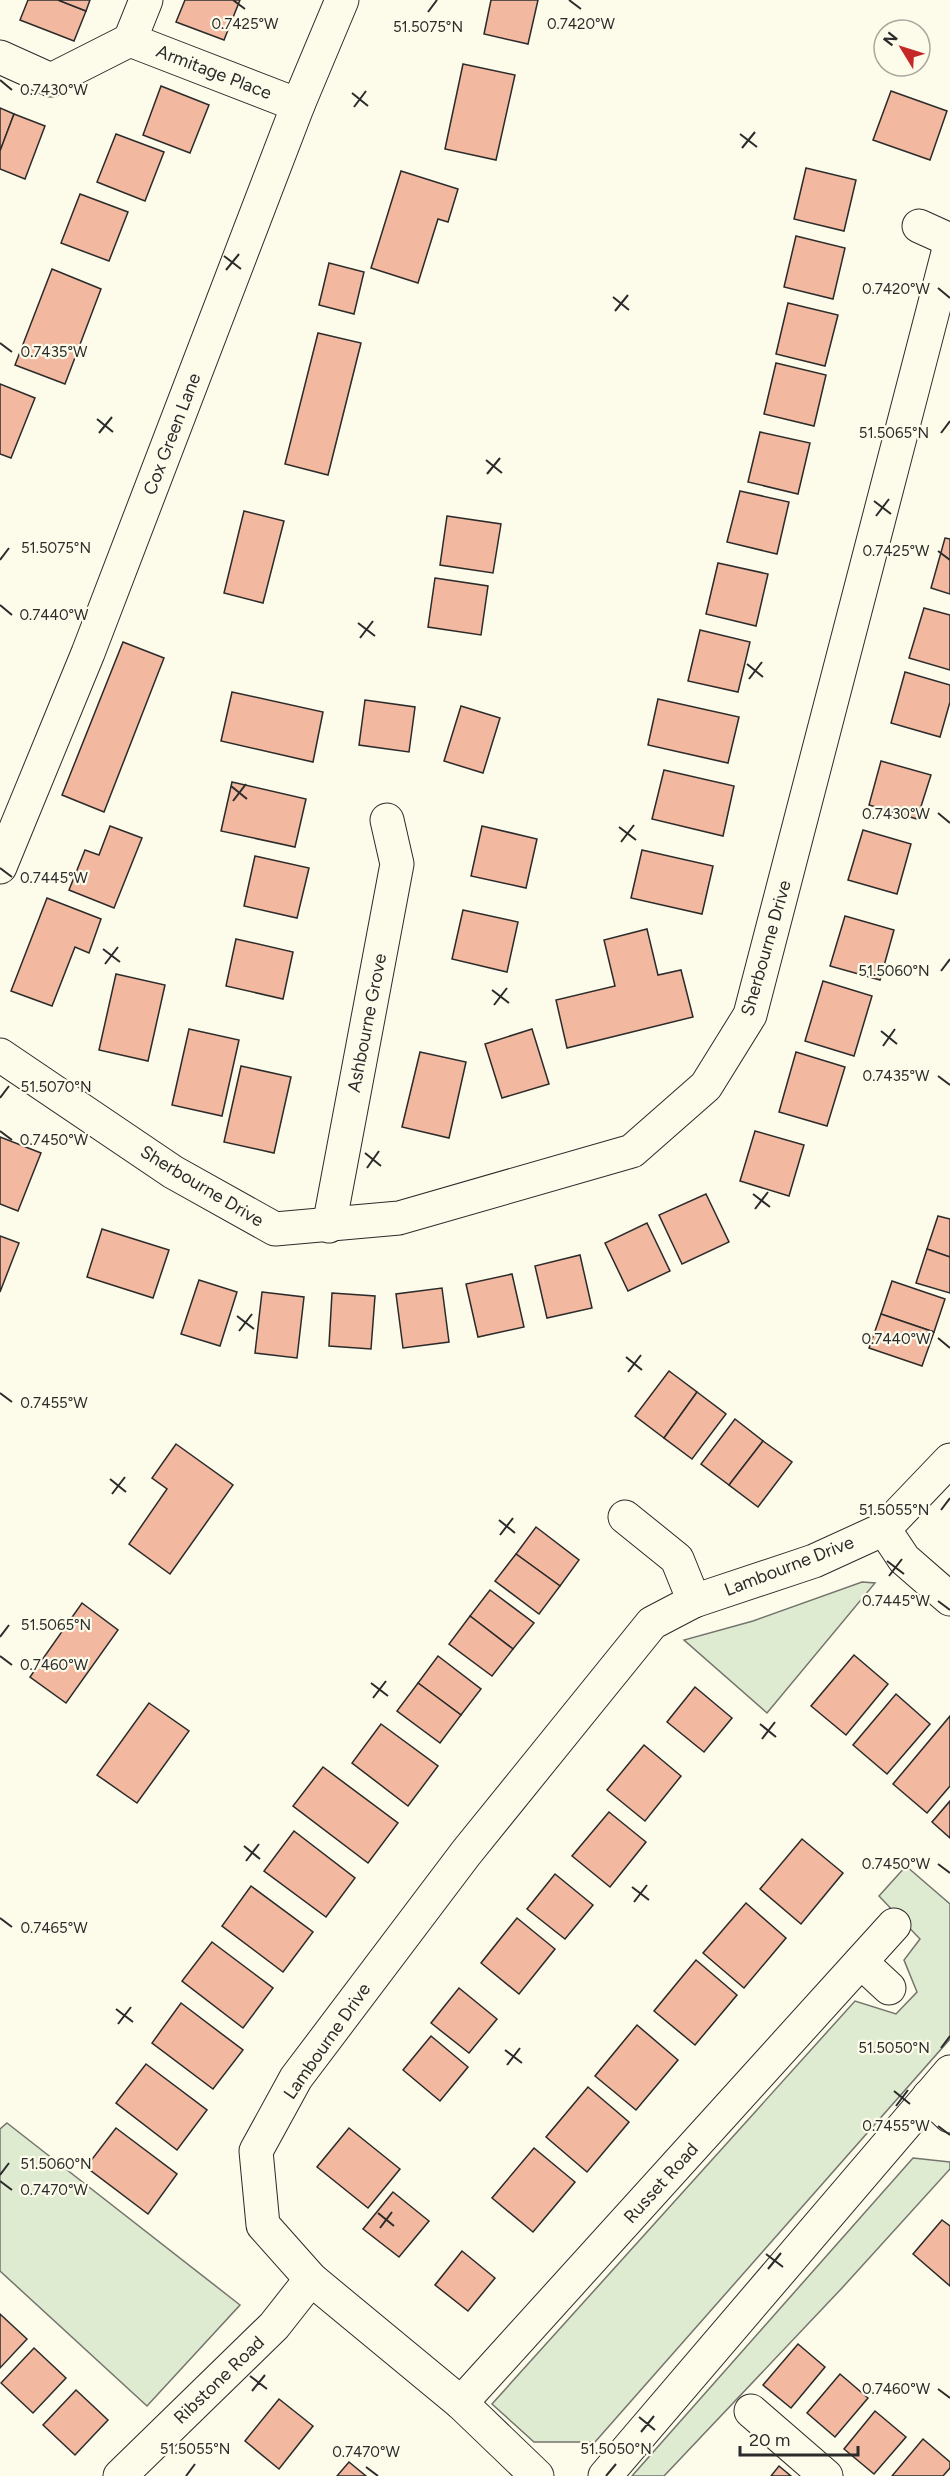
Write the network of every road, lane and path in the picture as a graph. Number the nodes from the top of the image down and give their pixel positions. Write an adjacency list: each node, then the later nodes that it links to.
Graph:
1 (146, 0): 3 (street)
2 (342, 0): 5 (street, Cox Green Lane)
3 (130, 40): 4 (street); 5 (street, Armitage Place)
4 (0, 57)
5 (298, 105): 10 (street, Cox Green Lane)
6 (919, 226): 7 (street)
7 (950, 240)
8 (950, 245): 12 (street, Sherbourne Drive)
9 (387, 820): 12 (street, Ashbourne Grove)
10 (0, 867)
11 (0, 1055): 12 (street, Sherbourne Drive)
12 (328, 1226)
13 (950, 1460): 15 (street, Lambourne Drive)
14 (626, 1517): 17 (street)
15 (884, 1529): 16 (street); 17 (street, Lambourne Drive)
16 (950, 1599)
17 (694, 1601): 22 (street, Lambourne Drive)
18 (894, 1925): 19 (street, Russet Road)
19 (861, 1962): 20 (street); 23 (street, Russet Road)
20 (890, 1988)
21 (943, 2095): 27 (street)
22 (311, 2279): 23 (street, Lambourne Drive); 25 (street, Ribstone Road)
23 (461, 2403): 26 (street, Lambourne Drive)
24 (751, 2411): 28 (street)
25 (120, 2476)
26 (537, 2476)
27 (605, 2476)
28 (826, 2476)

